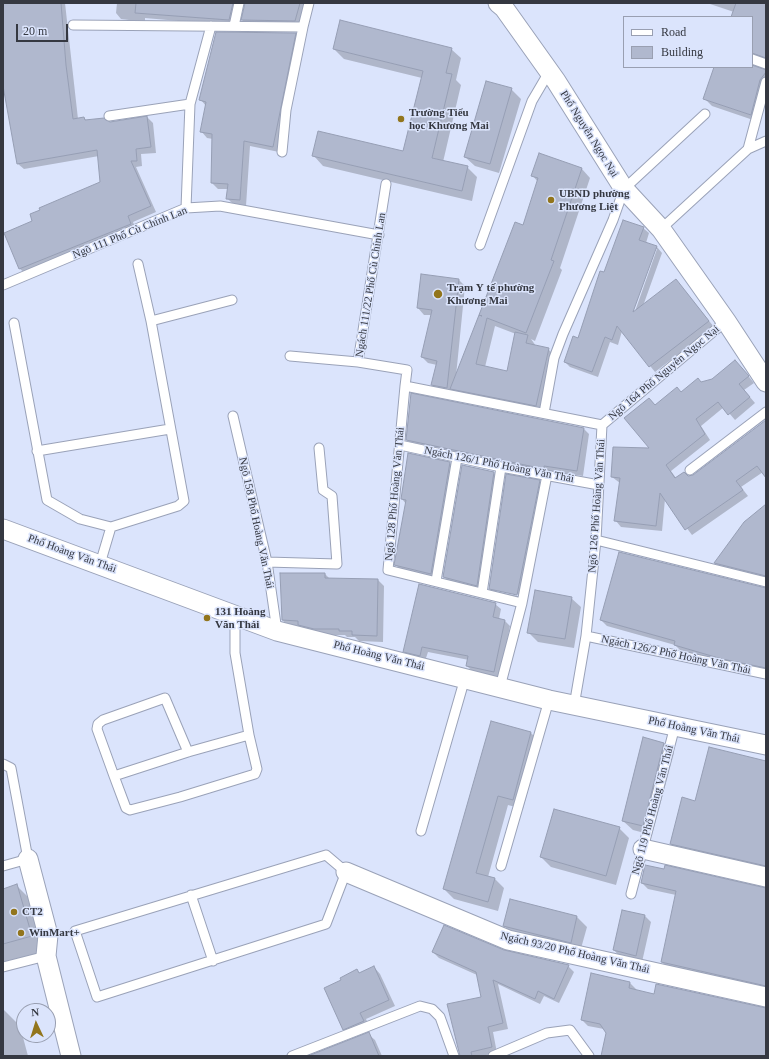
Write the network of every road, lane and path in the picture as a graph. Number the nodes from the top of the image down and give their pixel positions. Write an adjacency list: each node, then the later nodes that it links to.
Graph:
1 (239, 3): 6 (lane)
2 (309, 3): 7 (lane)
3 (502, 5): 10 (street, Phố Nguyễn Ngọc Nại)
4 (73, 25): 5 (lane)
5 (211, 26): 6 (lane); 12 (lane)
6 (234, 26): 7 (lane)
7 (303, 27): 17 (lane)
8 (753, 59): 9 (lane)
9 (766, 64)
10 (549, 72): 19 (street, Phố Nguyễn Ngọc Nại); 23 (lane)
11 (766, 82): 16 (lane)
12 (190, 104): 14 (lane); 20 (lane)
13 (705, 114): 19 (lane)
14 (109, 116)
15 (766, 141): 16 (lane)
16 (748, 148): 21 (lane)
17 (282, 152)
18 (386, 184): 22 (lane, Ngách 111/22 Phố Cù Chính Lan)
19 (624, 189): 21 (street, Phố Nguyễn Ngọc Nại); 35 (lane)
20 (186, 208): 22 (lane, Ngõ 111 Phố Cù Chính Lan); 25 (lane, Ngõ 111 Phố Cù Chính Lan)
21 (661, 229): 28 (street, Phố Nguyễn Ngọc Nại)
22 (379, 235): 31 (lane, Ngách 111/22 Phố Cù Chính Lan)
23 (480, 245)
24 (138, 264): 27 (lane)
25 (3, 285)
26 (232, 300): 27 (lane)
27 (151, 321): 38 (lane)
28 (726, 321): 32 (street, Phố Nguyễn Ngọc Nại); 37 (lane, Ngõ 164 Phố Nguyễn Ngọc Nại)
29 (14, 323): 41 (lane)
30 (290, 356): 31 (lane)
31 (358, 362): 33 (lane, Ngách 111/22 Phố Cù Chính Lan)
32 (766, 382)
33 (405, 386): 35 (lane, Ngõ 126 Phố Hoàng Văn Thái); 39 (lane, Ngõ 128 Phố Hoàng Văn Thái)
34 (766, 412): 44 (lane)
35 (544, 413): 37 (lane, Ngõ 126 Phố Hoàng Văn Thái)
36 (232, 416): 50 (lane, Ngõ 158 Phố Hoàng Văn Thái)
37 (602, 426): 46 (lane, Ngõ 126 Phố Hoàng Văn Thái)
38 (170, 429): 41 (lane); 47 (lane)
39 (400, 445): 42 (lane, Ngách 126/1 Phố Hoàng Văn Thái); 52 (lane, Ngõ 128 Phố Hoàng Văn Thái)
40 (319, 448): 50 (lane)
41 (37, 451): 47 (lane)
42 (457, 458): 43 (lane, Ngách 126/1 Phố Hoàng Văn Thái); 52 (lane)
43 (501, 467): 45 (lane, Ngách 126/1 Phố Hoàng Văn Thái); 54 (lane)
44 (690, 470)
45 (547, 475): 46 (lane, Ngách 126/1 Phố Hoàng Văn Thái); 55 (lane)
46 (599, 485): 49 (lane, Ngõ 126 Phố Hoàng Văn Thái)
47 (111, 527): 51 (lane)
48 (3, 529): 51 (street, Phố Hoàng Văn Thái)
49 (596, 540): 53 (lane); 58 (lane, Ngõ 126 Phố Hoàng Văn Thái)
50 (267, 562): 57 (lane, Ngõ 158 Phố Hoàng Văn Thái)
51 (100, 564): 56 (street, Phố Hoàng Văn Thái)
52 (436, 581): 54 (lane, Ngõ 128 Phố Hoàng Văn Thái)
53 (766, 582)
54 (482, 593): 55 (lane, Ngõ 128 Phố Hoàng Văn Thái)
55 (522, 603): 61 (lane)
56 (235, 616): 57 (street, Phố Hoàng Văn Thái); 65 (lane)
57 (277, 631): 60 (street, Phố Hoàng Văn Thái)
58 (586, 636): 59 (lane, Ngách 126/2 Phố Hoàng Văn Thái); 63 (lane, Ngõ 126 Phố Hoàng Văn Thái)
59 (766, 674)
60 (465, 678): 61 (street, Phố Hoàng Văn Thái); 70 (lane)
61 (500, 687): 62 (street, Phố Hoàng Văn Thái)
62 (548, 700): 63 (street, Phố Hoàng Văn Thái); 74 (lane)
63 (574, 706): 64 (street, Phố Hoàng Văn Thái)
64 (675, 726): 66 (street, Phố Hoàng Văn Thái); 71 (lane, Ngõ 119 Phố Hoàng Văn Thái)
65 (249, 735): 67 (lane); 69 (lane)
66 (766, 745)
67 (188, 752): 69 (lane); 69 (lane)
68 (3, 764): 72 (lane)
69 (114, 776)
70 (421, 831)
71 (642, 849): 76 (street); 77 (lane, Ngõ 119 Phố Hoàng Văn Thái)
72 (28, 859): 73 (lane); 79 (street)
73 (3, 866)
74 (501, 866)
75 (346, 872): 78 (lane); 80 (lane); 82 (street, Ngách 93/20 Phố Hoàng Văn Thái)
76 (766, 877)
77 (631, 894)
78 (191, 895): 80 (lane); 80 (lane)
79 (46, 956): 81 (lane); 83 (street)
80 (213, 961)
81 (3, 967)
82 (766, 997)
83 (71, 1056)
84 (292, 1056): 85 (lane)
85 (454, 1056)
86 (493, 1056): 87 (lane)
87 (589, 1056)

